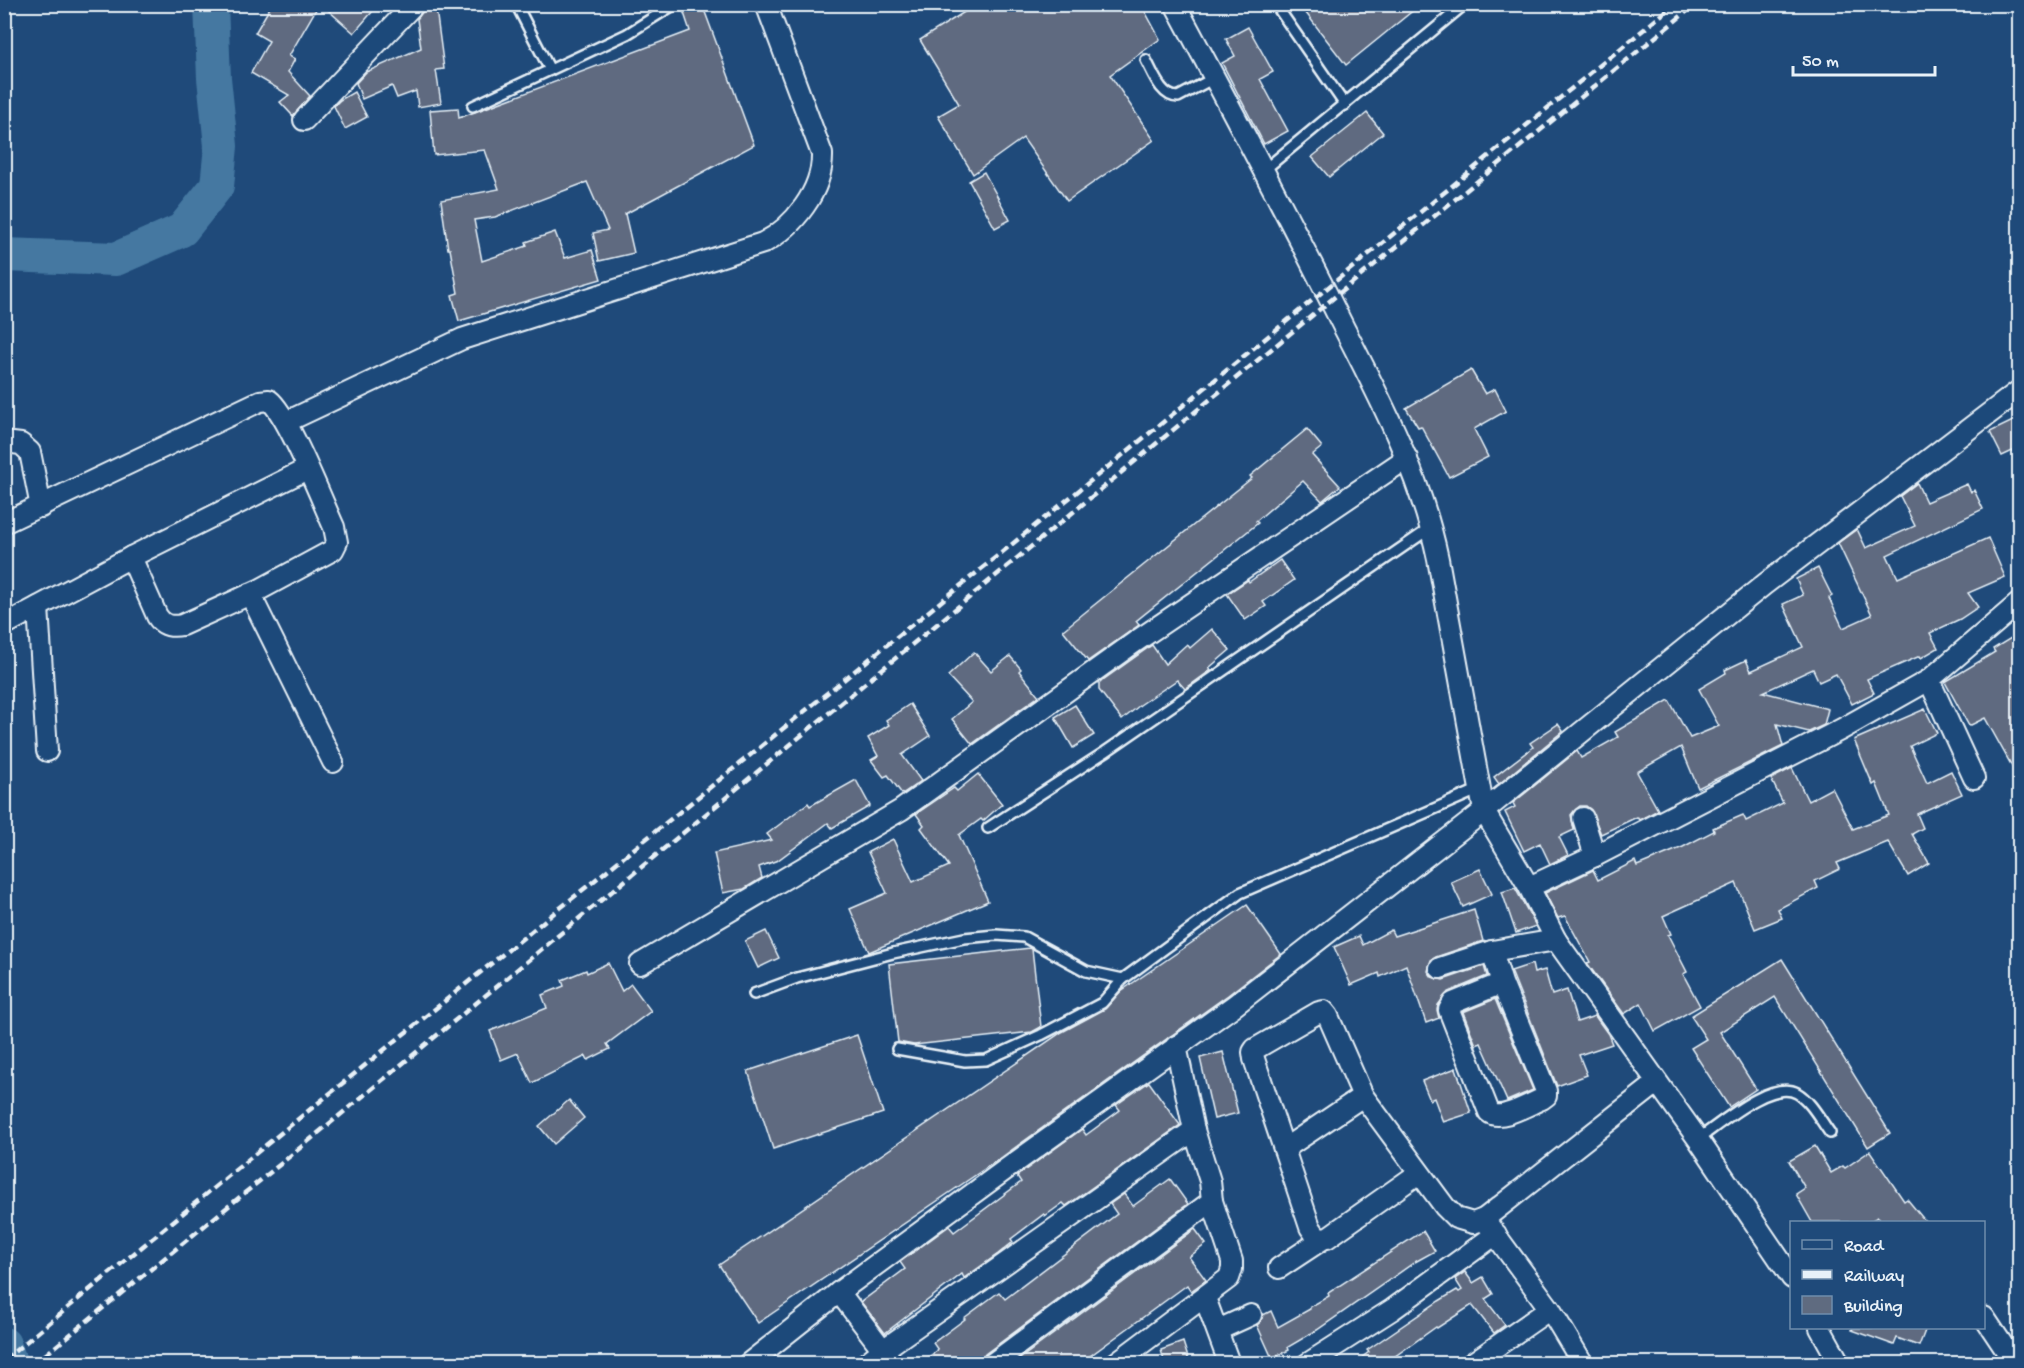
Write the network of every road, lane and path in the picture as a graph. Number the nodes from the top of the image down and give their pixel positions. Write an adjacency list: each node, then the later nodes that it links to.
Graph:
1 (414, 4): 13 (street)
2 (516, 4): 9 (lane)
3 (675, 4): 9 (lane)
4 (766, 4): 16 (street)
5 (1175, 4): 10 (street)
6 (1465, 4): 11 (lane)
7 (1278, 8): 11 (lane)
8 (1146, 60): 10 (lane)
9 (550, 70): 12 (lane)
10 (1214, 78): 14 (street)
11 (1345, 105): 14 (lane)
12 (473, 106)
13 (304, 120)
14 (1264, 170): 18 (street)
15 (2019, 390): 33 (street)
16 (286, 423): 19 (street); 20 (street)
17 (4, 442): 20 (street)
18 (1407, 458): 22 (street); 40 (street)
19 (307, 469): 23 (street); 24 (street)
20 (41, 507): 21 (street)
21 (4, 523)
22 (1432, 527): 32 (street); 35 (lane)
23 (130, 557): 24 (street); 26 (street)
24 (250, 594): 30 (street)
25 (2019, 602): 28 (street)
26 (38, 607): 27 (street); 29 (street)
27 (4, 625)
28 (1929, 680): 31 (street); 36 (street)
29 (47, 751)
30 (333, 762)
31 (1974, 778)
32 (1480, 789): 33 (street); 42 (lane)
33 (1484, 811): 37 (street); 45 (street)
34 (1582, 818): 36 (street)
35 (988, 828)
36 (1595, 856): 37 (street)
37 (1529, 887): 38 (street)
38 (1556, 940): 39 (street); 47 (street)
39 (1492, 951): 41 (street); 43 (street)
40 (640, 964)
41 (1440, 968)
42 (1124, 980): 44 (lane); 46 (lane)
43 (1502, 983): 43 (street)
44 (754, 994)
45 (1176, 1046): 49 (street); 60 (street)
46 (897, 1049)
47 (1657, 1083): 51 (street); 55 (street)
48 (1363, 1096): 52 (street); 52 (street); 53 (street)
49 (1194, 1130): 54 (street); 67 (street)
50 (1830, 1133): 51 (lane)
51 (1698, 1139): 59 (street)
52 (1284, 1149): 57 (street)
53 (1419, 1173): 55 (street); 57 (street)
54 (1212, 1201): 61 (street); 73 (street)
55 (1484, 1219): 56 (street)
56 (1496, 1234): 62 (street); 74 (street)
57 (1323, 1239): 58 (street)
58 (1279, 1268)
59 (1790, 1270)
60 (839, 1292): 67 (street); 71 (street)
61 (1204, 1298): 66 (street); 69 (street)
62 (1550, 1309): 75 (street); 76 (street)
63 (1251, 1315): 66 (street)
64 (1985, 1320): 68 (street)
65 (1821, 1329): 77 (street)
66 (1218, 1330): 70 (street)
67 (888, 1357): 72 (street)
68 (2014, 1361)
69 (1118, 1362)
70 (1229, 1363)
71 (748, 1364)
72 (865, 1364)
73 (992, 1364)
74 (1307, 1364)
75 (1471, 1364)
76 (1583, 1364)
77 (1840, 1364)

